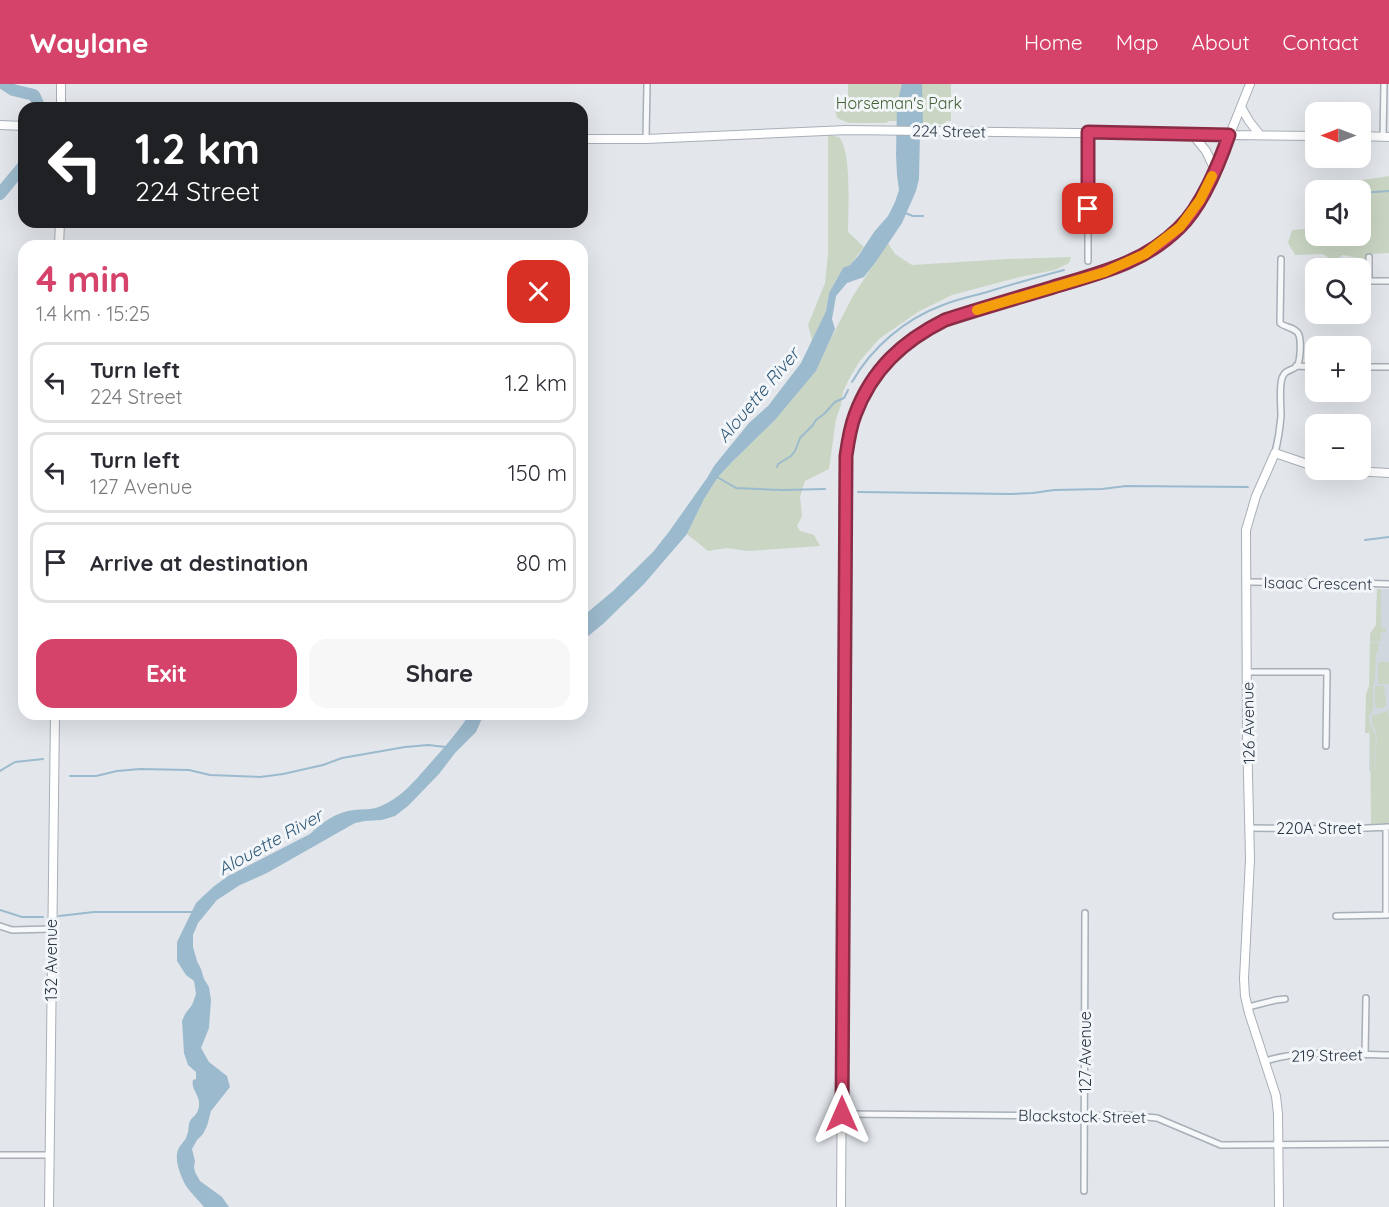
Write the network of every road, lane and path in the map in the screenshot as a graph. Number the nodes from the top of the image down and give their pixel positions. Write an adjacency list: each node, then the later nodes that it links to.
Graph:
1 (61, 84): 5 (main road)
2 (647, 84): 16 (street)
3 (1250, 84): 6 (main road)
4 (1384, 84): 15 (street)
5 (61, 102)
6 (1242, 106): 11 (main road); 12 (main road)
7 (0, 125): 8 (main road)
8 (18, 126)
9 (1088, 132): 10 (main road, 224 Street); 16 (main road, 224 Street); 21 (street)
10 (1193, 135): 11 (main road, 224 Street); 18 (main road)
11 (1229, 135): 12 (main road, 224 Street); 18 (main road)
12 (1260, 135): 13 (main road, 224 Street)
13 (1305, 136)
14 (1371, 136): 15 (main road)
15 (1386, 137)
16 (646, 138): 17 (main road, 224 Street)
17 (588, 139)
18 (1215, 170): 49 (main road)
19 (1369, 257): 22 (street)
20 (1281, 259): 23 (street, 126 Avenue)
21 (1088, 261)
22 (1389, 281)
23 (1296, 366): 24 (street); 27 (street, 126 Avenue)
24 (1305, 366)
25 (1371, 367): 26 (street)
26 (1389, 367)
27 (1275, 453): 28 (main road); 31 (main road, 126 Avenue)
28 (1305, 463)
29 (1371, 472): 30 (main road)
30 (1389, 473)
31 (1247, 582): 32 (street, Isaac Crescent); 33 (main road, 126 Avenue)
32 (1389, 585)
33 (1247, 672): 35 (street); 37 (main road, 126 Avenue)
34 (55, 720): 42 (main road, 132 Avenue)
35 (1326, 746)
36 (1388, 827): 37 (street, 220A Street); 40 (street)
37 (1249, 828): 45 (main road, 126 Avenue)
38 (1085, 913): 50 (street, 127 Avenue)
39 (1336, 915): 40 (street)
40 (1388, 915)
41 (0, 926): 42 (street)
42 (51, 929): 54 (main road, 132 Avenue)
43 (1366, 998): 46 (street)
44 (1286, 999): 45 (street)
45 (1248, 1007): 48 (main road, 126 Avenue)
46 (1365, 1055): 47 (street, 219 Street); 48 (street, 219 Street)
47 (1389, 1055)
48 (1266, 1061): 51 (main road, 126 Avenue)
49 (842, 1114): 50 (street, Blackstock Street); 57 (main road)
50 (1085, 1116): 51 (street, Blackstock Street); 55 (street, 127 Avenue)
51 (1279, 1144): 52 (street, Blackstock Street); 58 (main road, 126 Avenue)
52 (1389, 1144)
53 (0, 1155): 54 (street)
54 (49, 1155): 56 (main road, 132 Avenue)
55 (1084, 1191)
56 (49, 1207)
57 (841, 1207)
58 (1280, 1207)

